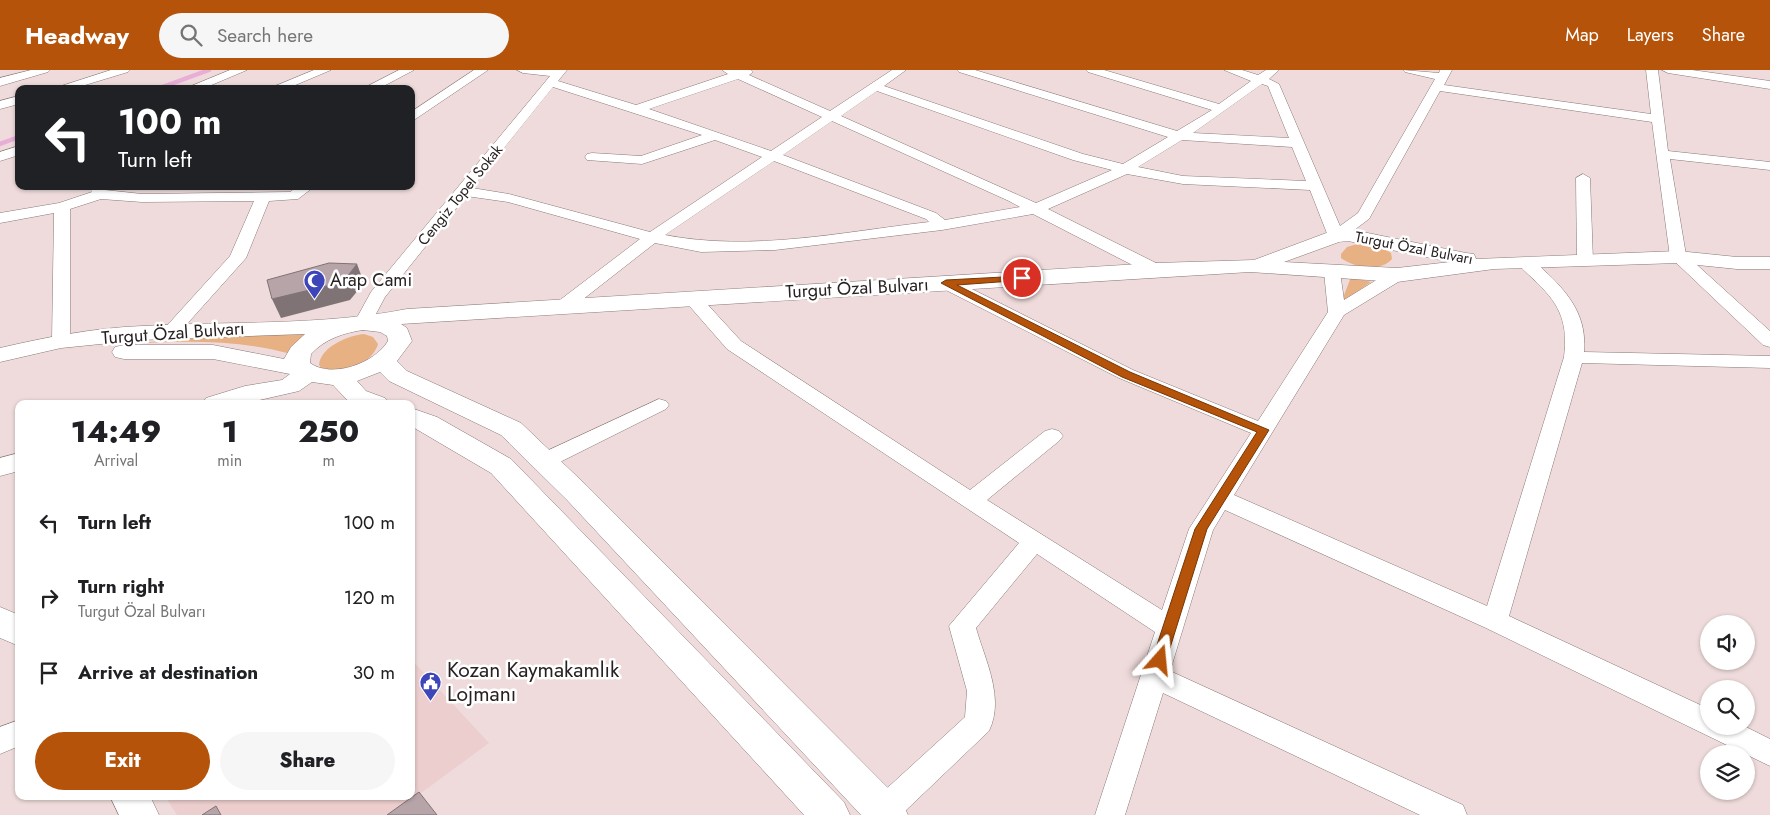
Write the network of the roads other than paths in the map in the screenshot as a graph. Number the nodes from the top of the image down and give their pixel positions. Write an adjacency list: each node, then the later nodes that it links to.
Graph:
1 (44, 70): 20 (street)
2 (124, 70): 21 (street)
3 (241, 70): 22 (street)
4 (325, 70): 23 (street)
5 (408, 70): 24 (street)
6 (482, 70): 31 (street)
7 (523, 70): 17 (street)
8 (754, 70): 16 (street)
9 (900, 70): 26 (street)
10 (963, 70): 35 (street)
11 (1092, 70): 30 (street)
12 (1230, 70): 18 (street)
13 (1410, 70): 19 (street)
14 (1652, 70): 33 (street)
15 (1668, 70): 25 (street)
16 (733, 73): 29 (street); 32 (street)
17 (557, 75): 29 (street); 49 (street, Cengiz Topel Sokak)
18 (1268, 75): 30 (street); 36 (street)
19 (1441, 78): 33 (street); 54 (street)
20 (0, 82)
21 (72, 85)
22 (201, 85)
23 (285, 85)
24 (376, 85)
25 (1770, 86)
26 (876, 87): 32 (street); 43 (street)
27 (15, 101): 28 (street)
28 (0, 105)
29 (639, 108): 34 (street)
30 (1219, 108): 35 (street)
31 (415, 115)
32 (832, 117): 39 (street); 53 (street)
33 (1658, 119): 38 (street)
34 (716, 135): 39 (street); 41 (street)
35 (1179, 136): 36 (street); 43 (street)
36 (1298, 143): 45 (street)
37 (15, 151): 40 (street)
38 (1662, 154): 42 (street); 61 (street)
39 (775, 155): 56 (street); 58 (street)
40 (0, 157)
41 (592, 157)
42 (1770, 166)
43 (1125, 169): 45 (street); 53 (street)
44 (1582, 178): 62 (street)
45 (1316, 186): 57 (street)
46 (98, 190): 51 (street); 52 (street)
47 (157, 190): 51 (street)
48 (302, 190): 50 (street)
49 (462, 191): 58 (street); 75 (street, Cengiz Topel Sokak)
50 (263, 197): 51 (street); 76 (street)
51 (142, 198)
52 (62, 208): 55 (street); 77 (street)
53 (1036, 209): 56 (street); 67 (street)
54 (1364, 216): 57 (street); 59 (street)
55 (0, 218)
56 (942, 225): 58 (street)
57 (1336, 236): 59 (main road, Turgut Özal Bulvarı); 66 (main road, Turgut Özal Bulvarı); 68 (main road)
58 (653, 238): 72 (street)
59 (1381, 241): 64 (main road, Turgut Özal Bulvarı); 69 (main road)
60 (1770, 247): 61 (main road, Turgut Özal Bulvarı)
61 (1678, 257): 62 (main road, Turgut Özal Bulvarı); 65 (main road, Turgut Özal Bulvarı); 78 (street)
62 (1585, 261): 63 (main road, Turgut Özal Bulvarı)
63 (1526, 262): 64 (main road, Turgut Özal Bulvarı); 81 (street)
64 (1494, 263): 69 (main road, Turgut Özal Bulvarı)
65 (1770, 263)
66 (1250, 266): 67 (main road, Turgut Özal Bulvarı); 68 (main road, Turgut Özal Bulvarı)
67 (1156, 270): 70 (main road, Turgut Özal Bulvarı)
68 (1332, 272): 69 (main road, Turgut Özal Bulvarı); 74 (street)
69 (1397, 276): 74 (street)
70 (946, 283): 71 (main road, Turgut Özal Bulvarı); 89 (street)
71 (691, 297): 72 (main road, Turgut Özal Bulvarı); 95 (street)
72 (562, 307): 73 (main road, Turgut Özal Bulvarı)
73 (525, 310): 75 (main road, Turgut Özal Bulvarı); 79 (main road, Turgut Özal Bulvarı)
74 (1337, 312): 89 (street)
75 (361, 324): 76 (main road, Turgut Özal Bulvarı); 79 (main road, Turgut Özal Bulvarı); 84 (main road, Turgut Özal Bulvarı)
76 (172, 330): 77 (main road, Turgut Özal Bulvarı)
77 (61, 341): 80 (main road, Turgut Özal Bulvarı)
78 (1770, 341)
79 (392, 354): 83 (main road, Turgut Özal Bulvarı); 91 (main road)
80 (0, 356): 84 (main road, Turgut Özal Bulvarı)
81 (1574, 357): 82 (street); 98 (street)
82 (1770, 362)
83 (336, 377): 84 (main road); 86 (main road)
84 (295, 387): 85 (main road)
85 (227, 400)
86 (365, 400)
87 (658, 405): 91 (street)
88 (415, 418): 108 (main road)
89 (1263, 430): 94 (street)
90 (1052, 436): 95 (street)
91 (544, 461): 107 (main road)
92 (15, 463): 93 (main road)
93 (0, 467)
94 (1220, 499): 98 (street); 99 (street)
95 (971, 501): 96 (street)
96 (1034, 541): 99 (street); 107 (street)
97 (0, 620): 100 (main road)
98 (1495, 621): 102 (street)
99 (1170, 628): 101 (street)
100 (15, 630)
101 (1154, 676): 109 (street); 110 (street)
102 (1700, 719)
103 (15, 734): 105 (street)
104 (1734, 735): 106 (street)
105 (0, 741)
106 (1770, 752)
107 (886, 813)
108 (830, 815)
109 (1110, 815)
110 (1452, 815)

